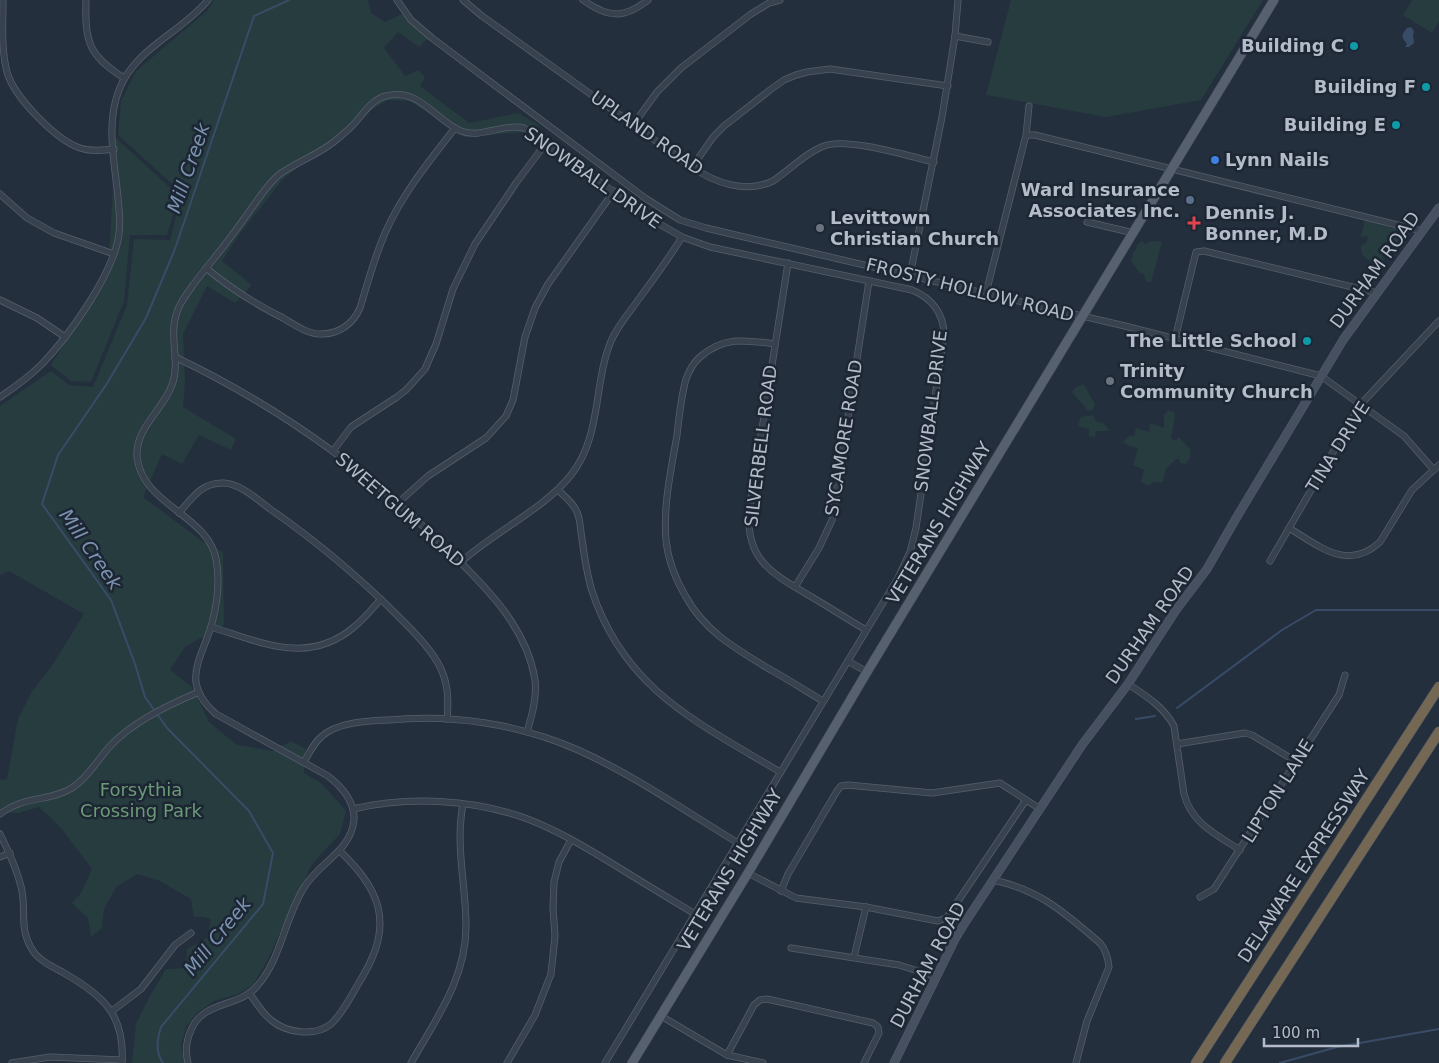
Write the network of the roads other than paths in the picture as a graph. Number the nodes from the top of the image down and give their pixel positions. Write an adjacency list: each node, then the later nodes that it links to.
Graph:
1 (3, 0): 21 (street)
2 (86, 0): 14 (street)
3 (208, 0): 14 (street)
4 (397, 0): 35 (street, FROSTY HOLLOW ROAD)
5 (463, 0): 17 (street, UPLAND ROAD)
6 (583, 0): 7 (street)
7 (648, 0)
8 (780, 0): 11 (street)
9 (958, 0): 12 (street)
10 (1274, 0): 24 (main road, VETERANS HIGHWAY)
11 (769, 2): 17 (street)
12 (955, 36): 13 (street); 15 (street)
13 (988, 42)
14 (124, 78): 21 (street)
15 (948, 86): 22 (street); 23 (street)
16 (1029, 106): 19 (street)
17 (633, 125): 23 (street, UPLAND ROAD)
18 (455, 128): 20 (street, SNOWBALL DRIVE); 34 (street, SNOWBALL DRIVE); 34 (street)
19 (1026, 136): 24 (street); 37 (street)
20 (546, 142): 25 (street, SNOWBALL DRIVE); 49 (street)
21 (114, 149): 32 (street)
22 (934, 162): 23 (street, UPLAND ROAD); 35 (street)
23 (692, 167)
24 (1173, 168): 29 (street); 30 (main road, VETERANS HIGHWAY)
25 (614, 192): 31 (street, SNOWBALL DRIVE); 53 (street)
26 (0, 194): 32 (street)
27 (1439, 208): 29 (main road, DURHAM ROAD)
28 (1087, 222): 30 (street)
29 (1422, 231): 38 (main road, DURHAM ROAD)
30 (1134, 233): 40 (main road, VETERANS HIGHWAY)
31 (682, 237): 33 (street, SNOWBALL DRIVE); 52 (street)
32 (114, 254): 42 (street)
33 (788, 263): 36 (street, SNOWBALL DRIVE); 44 (street, SILVERBELL ROAD)
34 (206, 268): 45 (street, SNOWBALL DRIVE)
35 (910, 275): 37 (street, FROSTY HOLLOW ROAD)
36 (869, 281): 58 (street, SYCAMORE ROAD); 61 (street, SNOWBALL DRIVE)
37 (986, 293): 40 (street, FROSTY HOLLOW ROAD)
38 (1376, 293): 43 (street); 46 (main road, DURHAM ROAD)
39 (0, 300): 42 (street)
40 (1083, 317): 43 (street, FROSTY HOLLOW ROAD); 63 (main road, VETERANS HIGHWAY)
41 (1439, 321): 48 (street, TINA DRIVE)
42 (65, 337): 47 (street)
43 (1175, 339): 46 (street, FROSTY HOLLOW ROAD)
44 (774, 344): 58 (street, SILVERBELL ROAD); 68 (street)
45 (175, 358): 49 (street, SWEETGUM ROAD); 54 (street, SNOWBALL DRIVE)
46 (1321, 376): 48 (street, FROSTY HOLLOW ROAD); 65 (main road, DURHAM ROAD)
47 (0, 397)
48 (1362, 404): 51 (street, FROSTY HOLLOW ROAD); 55 (street, TINA DRIVE)
49 (333, 451): 53 (street, SWEETGUM ROAD)
50 (1439, 466): 51 (street)
51 (1434, 470): 55 (street)
52 (558, 490): 57 (street); 75 (street)
53 (398, 504): 57 (street, SWEETGUM ROAD)
54 (179, 513): 59 (street); 60 (street, SNOWBALL DRIVE)
55 (1289, 528): 56 (street, TINA DRIVE)
56 (1270, 561)
57 (461, 562): 70 (street, SWEETGUM ROAD)
58 (795, 587): 61 (street, SILVERBELL ROAD)
59 (381, 599): 60 (street); 69 (street)
60 (211, 627): 67 (street, SNOWBALL DRIVE)
61 (866, 630): 62 (street, SNOWBALL DRIVE)
62 (848, 661): 63 (street); 68 (street, SNOWBALL DRIVE)
63 (867, 672): 88 (main road, VETERANS HIGHWAY)
64 (1345, 675): 74 (street, LIPTON LANE)
65 (1128, 684): 72 (street); 79 (main road, DURHAM ROAD)
66 (1439, 687): 114 (highway, DELAWARE EXPRESSWAY)
67 (199, 692): 73 (street); 80 (street)
68 (823, 701): 75 (street, SNOWBALL DRIVE)
69 (447, 718): 70 (street); 73 (street)
70 (527, 732): 83 (street)
71 (1439, 732): 115 (highway)
72 (1177, 744): 74 (street); 84 (street)
73 (304, 762): 78 (street)
74 (1296, 762): 84 (street, LIPTON LANE)
75 (780, 772): 83 (street, SNOWBALL DRIVE)
76 (1026, 800): 79 (street); 90 (street); 92 (street)
77 (463, 804): 78 (street); 82 (street); 106 (street)
78 (352, 809): 85 (street)
79 (1040, 809): 89 (main road, DURHAM ROAD)
80 (0, 814)
81 (0, 834): 86 (street)
82 (571, 840): 93 (street); 107 (street)
83 (738, 843): 93 (street, SNOWBALL DRIVE)
84 (1240, 850): 91 (street, LIPTON LANE)
85 (340, 851): 98 (street); 98 (street)
86 (10, 853): 87 (street); 99 (street)
87 (0, 857)
88 (748, 873): 90 (street); 100 (main road, VETERANS HIGHWAY)
89 (993, 880): 97 (main road, DURHAM ROAD); 113 (street)
90 (781, 891): 92 (street)
91 (1200, 897)
92 (866, 907): 96 (street)
93 (695, 914): 108 (street, SNOWBALL DRIVE)
94 (191, 933): 99 (street)
95 (791, 948): 96 (street)
96 (854, 957): 97 (street)
97 (937, 976): 112 (main road, DURHAM ROAD)
98 (249, 993): 105 (street)
99 (112, 1011): 102 (street)
100 (661, 1016): 101 (street); 109 (main road, VETERANS HIGHWAY)
101 (727, 1056): 103 (street); 111 (street)
102 (122, 1062): 104 (street)
103 (754, 1062): 110 (street)
104 (12, 1063)
105 (188, 1063)
106 (411, 1063)
107 (508, 1063)
108 (605, 1063)
109 (632, 1063)
110 (763, 1063)
111 (864, 1063)
112 (894, 1063)
113 (1076, 1063)
114 (1196, 1063)
115 (1225, 1063)

